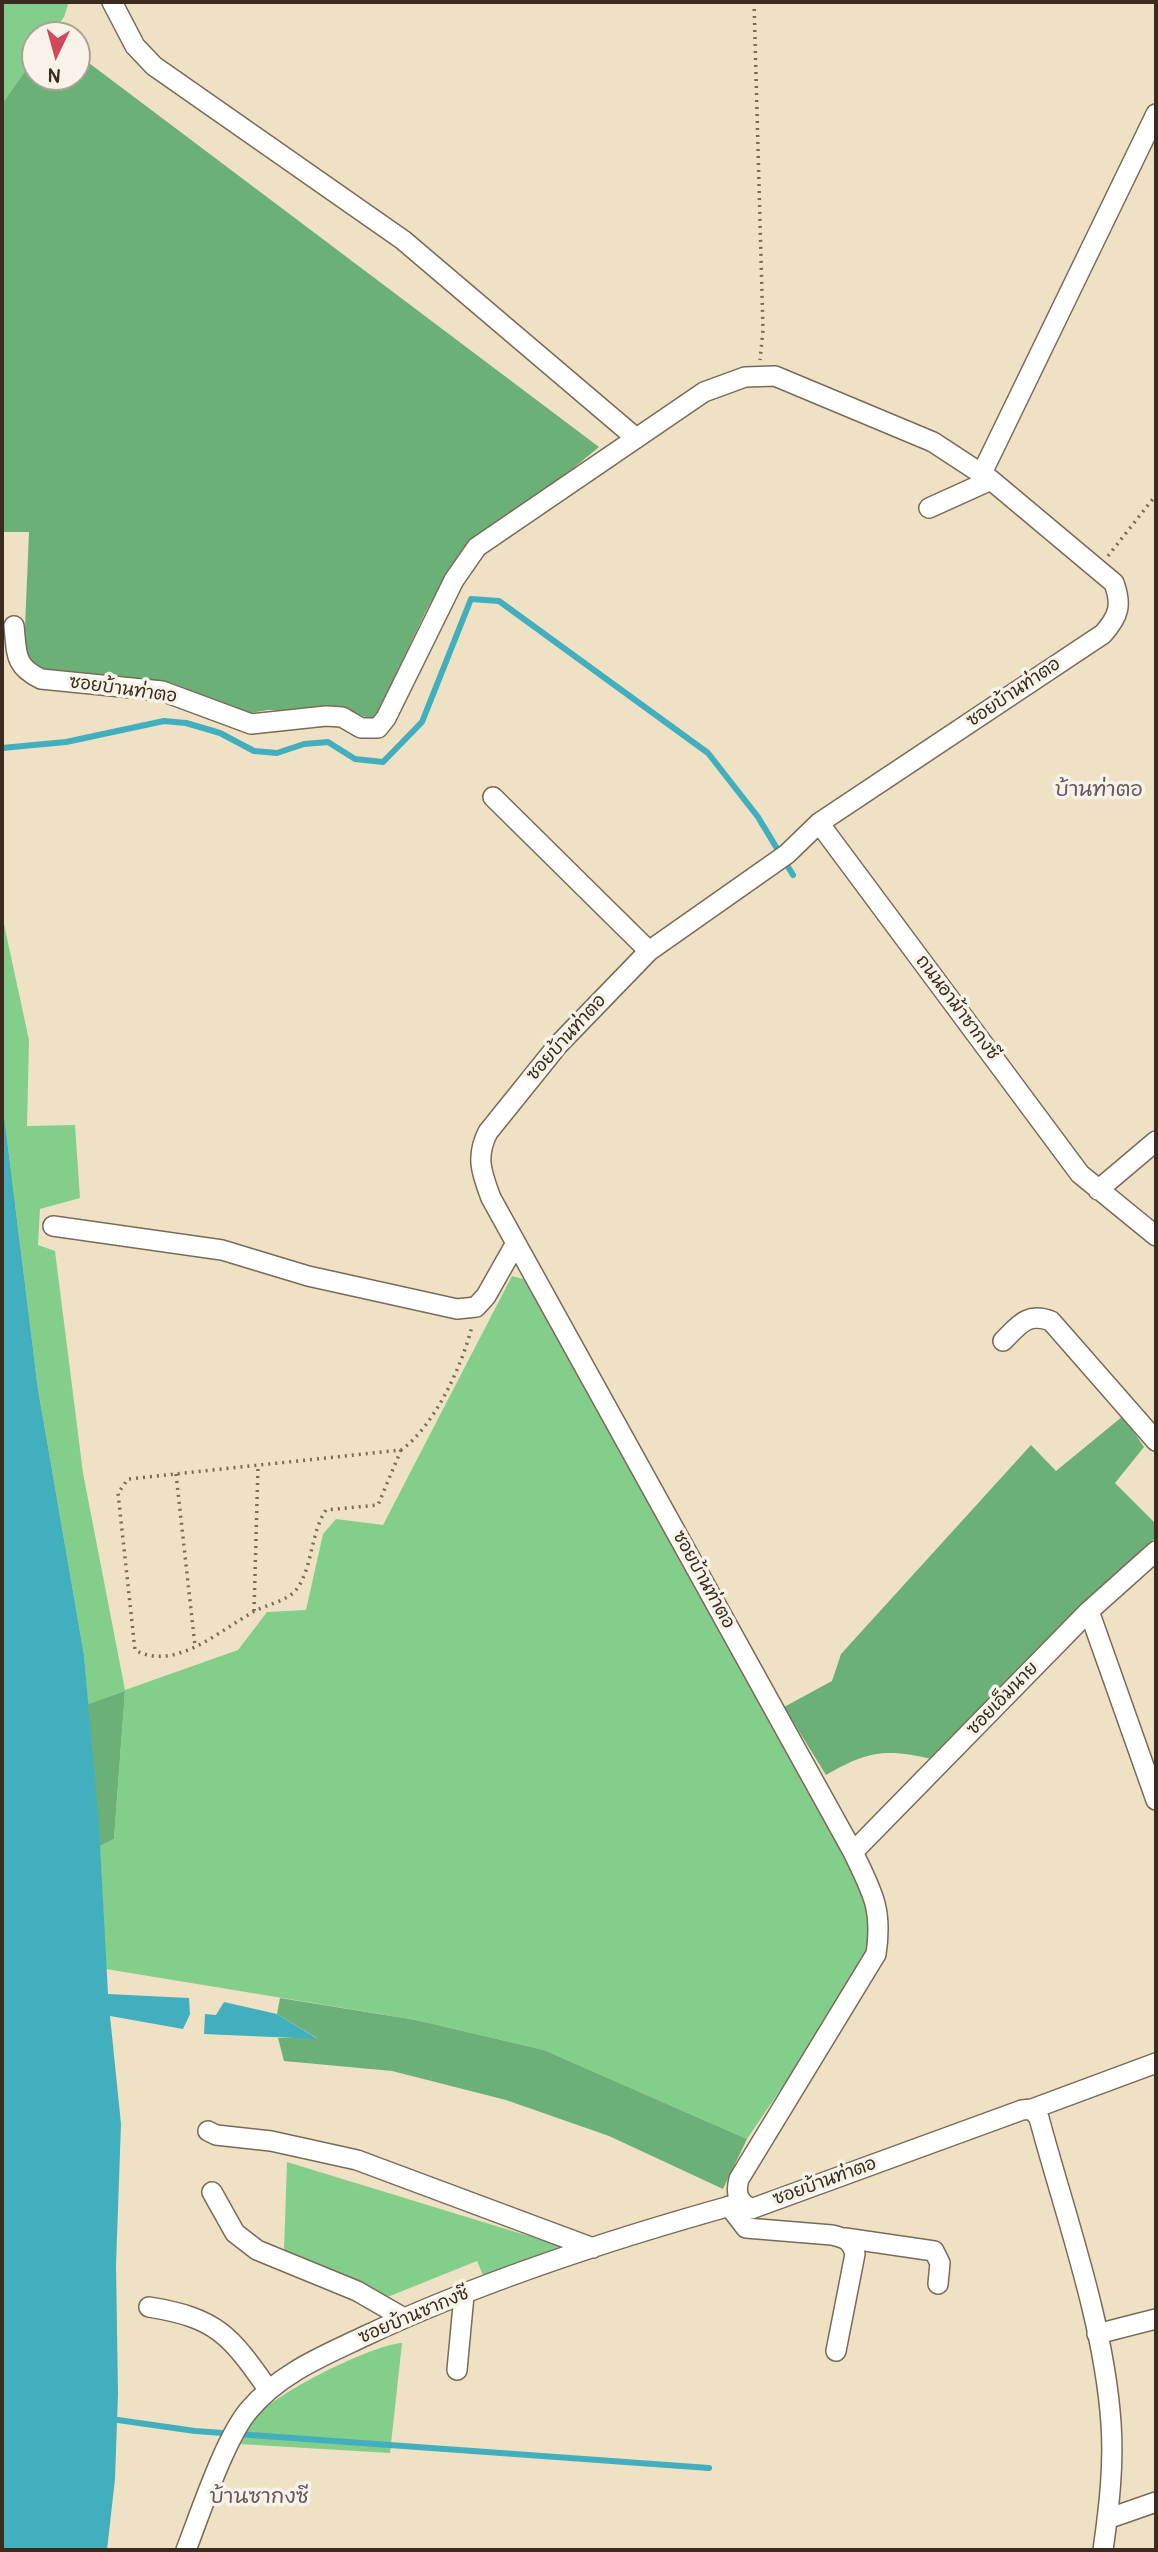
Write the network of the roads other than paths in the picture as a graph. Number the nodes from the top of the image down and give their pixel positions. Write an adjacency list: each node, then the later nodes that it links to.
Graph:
1 (111, 2): 3 (street)
2 (1156, 114): 4 (street)
3 (636, 438): 4 (street, ซอยบ้านท่าตอ); 6 (street, ซอยบ้านท่าตอ)
4 (987, 477): 5 (street); 8 (street, ซอยบ้านท่าตอ)
5 (929, 508)
6 (14, 626)
7 (494, 797): 9 (street)
8 (820, 823): 9 (street, ซอยบ้านท่าตอ); 11 (street, ถนนอาม้าซากงซี)
9 (649, 951): 14 (street, ซอยบ้านท่าตอ)
10 (1156, 1141): 11 (street)
11 (1098, 1190): 13 (street, ถนนอาม้าซากงซี)
12 (53, 1226): 14 (street)
13 (1156, 1236)
14 (516, 1243): 21 (street, ซอยบ้านท่าตอ)
15 (1003, 1341): 16 (street)
16 (1156, 1441)
17 (1156, 1551): 19 (street, ซอยเอ็มนาย)
18 (1156, 1559): 19 (street)
19 (1091, 1615): 20 (street); 21 (street, ซอยเอ็มนาย)
20 (1156, 1800)
21 (853, 1852): 26 (street, ซอยบ้านท่าตอ)
22 (1156, 2063): 23 (street)
23 (1032, 2109): 26 (street, ซอยบ้านท่าตอ); 34 (street)
24 (208, 2131): 28 (street)
25 (212, 2192): 32 (street)
26 (735, 2205): 27 (street); 28 (street, ซอยบ้านซากงซี)
27 (845, 2238): 29 (street); 35 (street)
28 (593, 2248): 30 (street, ซอยบ้านซากงซี)
29 (938, 2284)
30 (464, 2295): 32 (street, ซอยบ้านซากงซี); 36 (street)
31 (149, 2307): 37 (street)
32 (404, 2318): 37 (street, ซอยบ้านซากงซี)
33 (1156, 2319): 34 (street)
34 (1097, 2334): 39 (street)
35 (836, 2351)
36 (457, 2370)
37 (268, 2389): 40 (street, ซอยบ้านซากงซี)
38 (1156, 2502): 39 (street)
39 (1107, 2519): 41 (street)
40 (186, 2550)
41 (1103, 2550)

